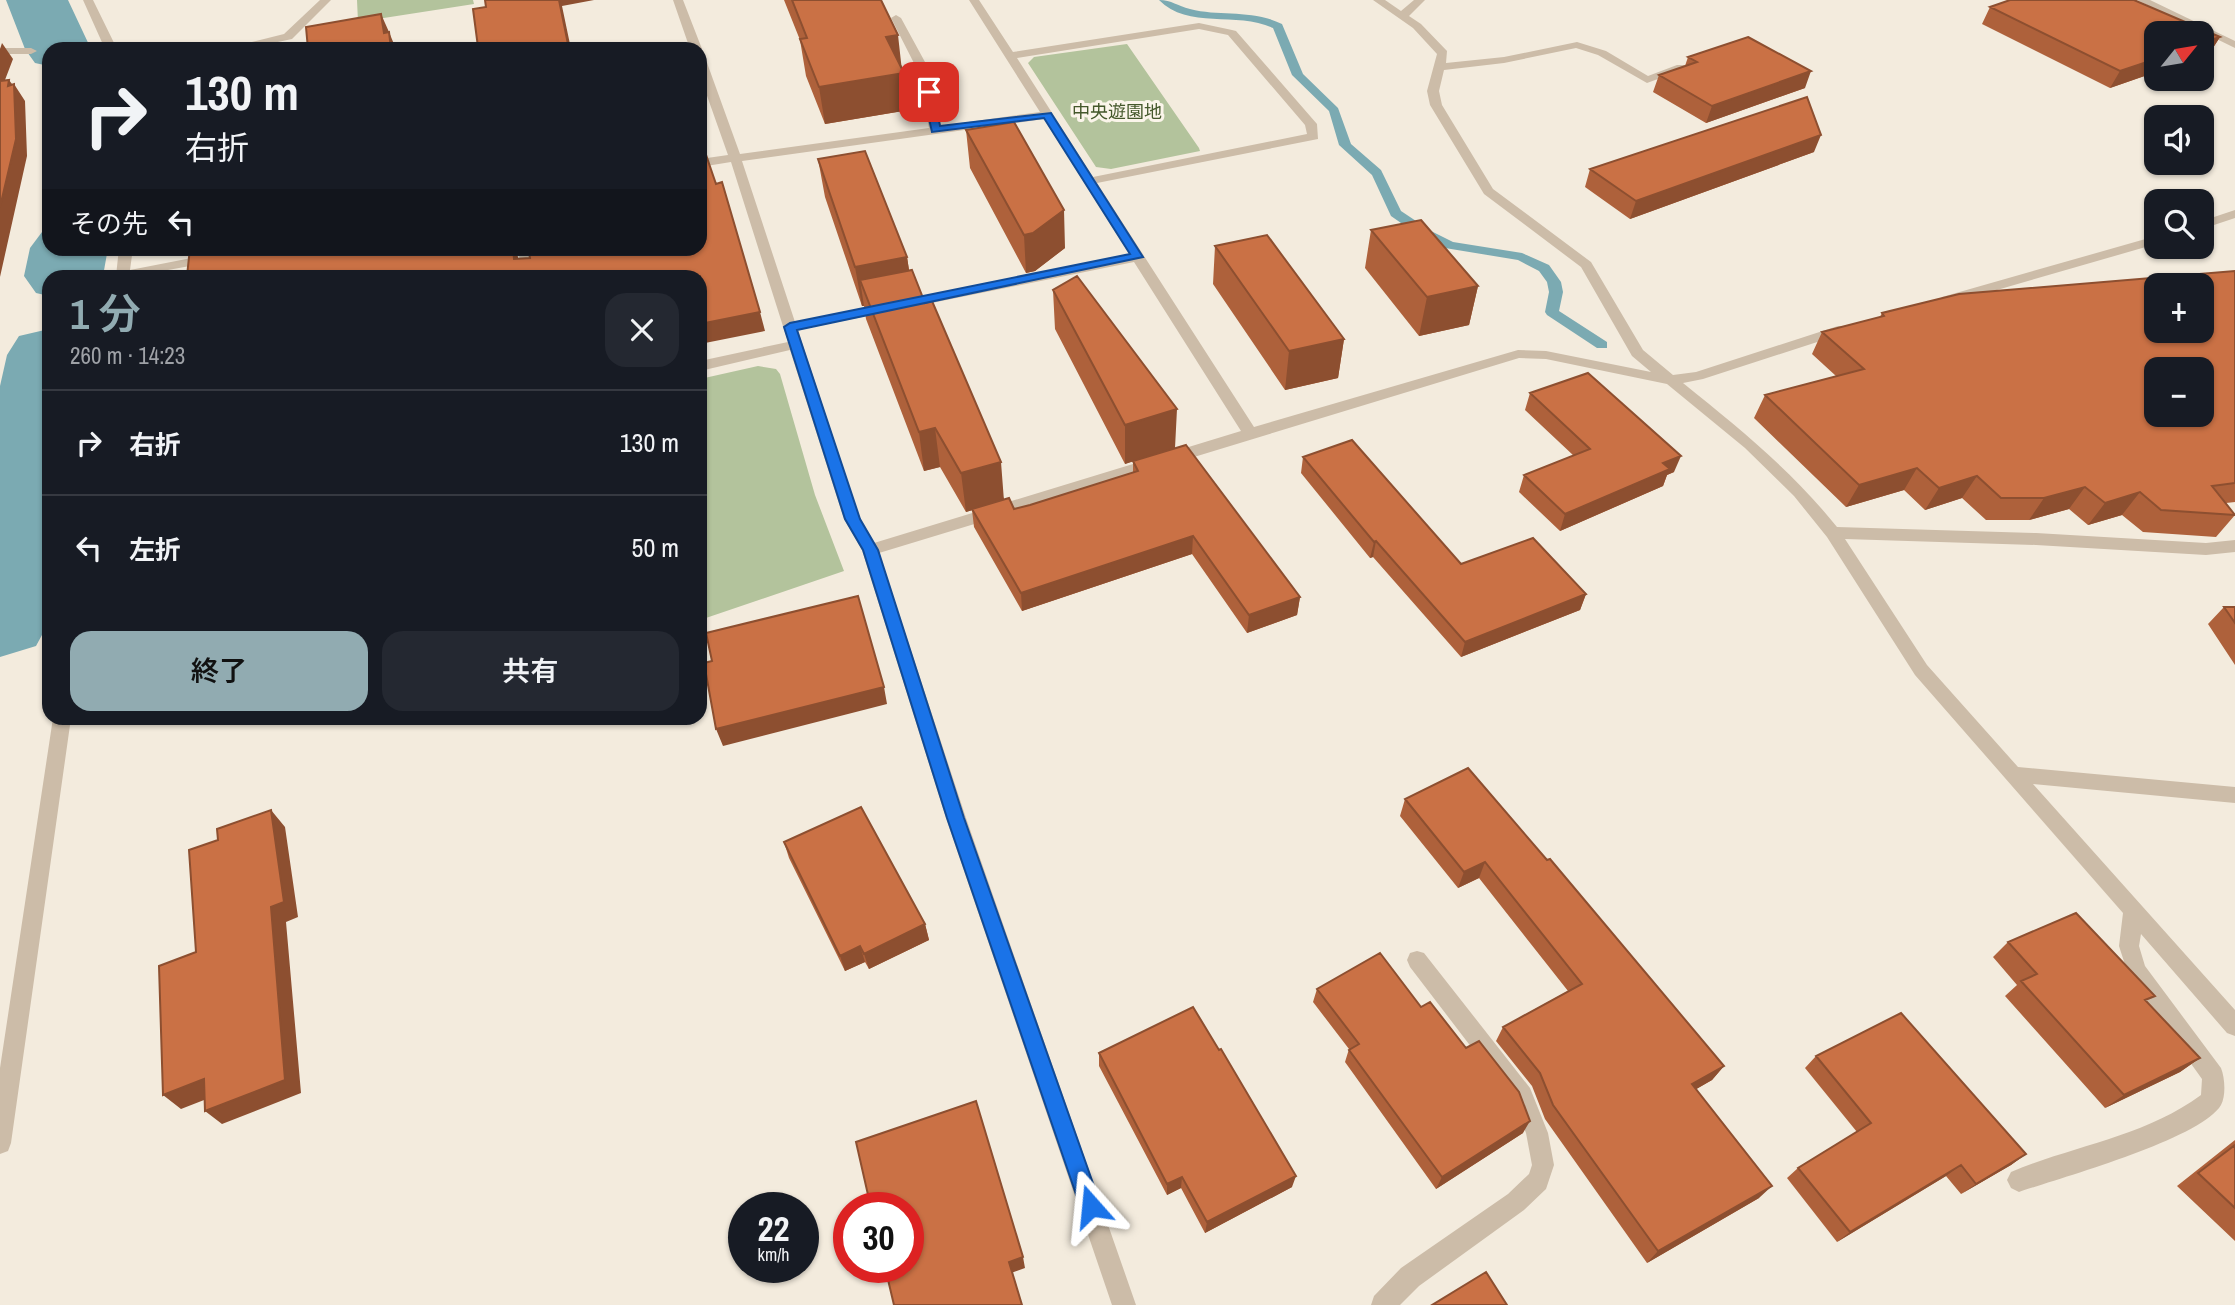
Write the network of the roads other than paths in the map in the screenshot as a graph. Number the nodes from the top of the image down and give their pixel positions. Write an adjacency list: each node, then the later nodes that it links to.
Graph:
1 (88, 0): 10 (street)
2 (326, 0): 13 (street)
3 (678, 0): 14 (street)
4 (974, 0): 18 (street)
5 (1378, 0): 8 (street)
6 (1420, 0): 8 (street)
7 (2142, 0): 15 (street)
8 (1402, 16): 20 (street)
9 (896, 18): 23 (street)
10 (107, 35): 11 (street); 12 (street)
11 (88, 39)
12 (109, 42)
13 (263, 42)
14 (693, 42)
15 (2235, 45)
16 (0, 51): 17 (street)
17 (31, 51)
18 (1009, 56): 22 (street); 26 (street)
19 (1695, 62): 20 (street)
20 (1439, 67): 38 (street)
21 (707, 79): 24 (street)
22 (1047, 115): 23 (street); 26 (street)
23 (935, 130): 24 (street)
24 (735, 157): 25 (street); 35 (street)
25 (707, 162)
26 (1089, 181): 31 (street)
27 (2235, 214): 28 (street)
28 (2214, 221)
29 (2144, 243): 33 (street)
30 (222, 256): 32 (street)
31 (1137, 257): 35 (street); 39 (street)
32 (152, 270)
33 (1931, 304)
34 (1853, 326): 38 (street)
35 (790, 327): 36 (street)
36 (796, 344): 37 (street); 42 (street)
37 (707, 364)
38 (1668, 380): 39 (street); 40 (street)
39 (1250, 433): 42 (street)
40 (1833, 533): 41 (street); 44 (street)
41 (2235, 546)
42 (870, 550): 51 (street)
43 (61, 725): 49 (street)
44 (2011, 774): 45 (street); 46 (street)
45 (2235, 795)
46 (2133, 912): 48 (street); 50 (street)
47 (1417, 960): 52 (street)
48 (2235, 1026)
49 (0, 1143)
50 (2019, 1180)
51 (1124, 1305)
52 (1383, 1305)

